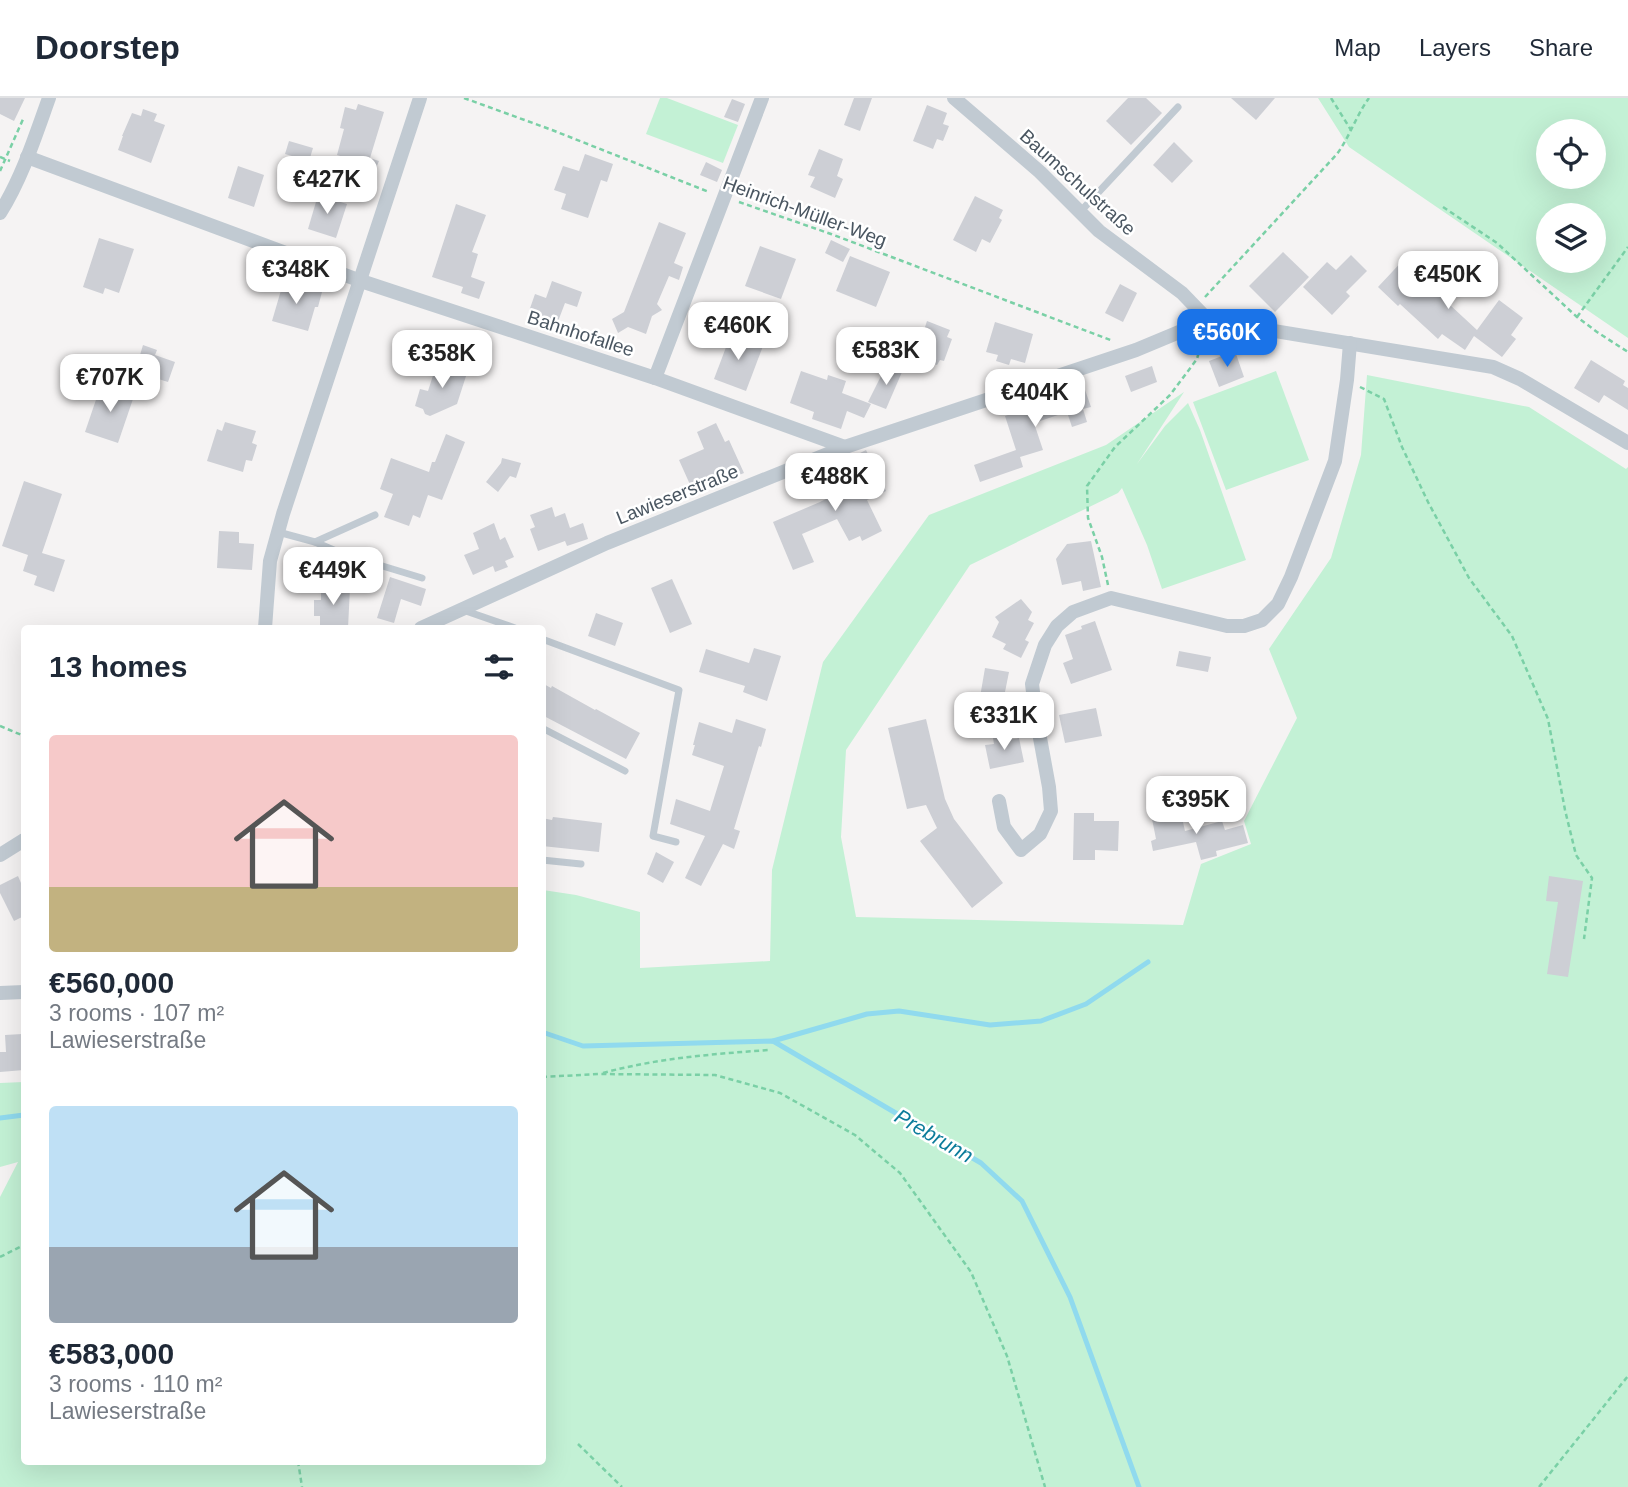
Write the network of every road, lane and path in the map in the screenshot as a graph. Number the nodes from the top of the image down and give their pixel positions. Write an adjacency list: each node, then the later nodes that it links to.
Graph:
1 (49, 98): 11 (street)
2 (420, 98): 18 (street)
3 (464, 98): 13 (path, Heinrich-Müller-Weg)
4 (762, 98): 13 (street)
5 (954, 98): 15 (street, Baumschulstraße)
6 (1331, 98): 10 (path)
7 (1369, 98): 10 (path)
8 (1178, 107): 15 (lane)
9 (25, 116): 12 (path)
10 (1350, 130): 19 (path)
11 (27, 157): 16 (street); 18 (street, Bahnhofallee)
12 (0, 171)
13 (723, 197): 23 (path, Heinrich-Müller-Weg); 25 (street)
14 (1443, 207): 20 (path)
15 (1080, 212): 19 (street, Baumschulstraße)
16 (0, 214)
17 (1628, 247): 20 (path)
18 (361, 281): 25 (street, Bahnhofallee); 30 (street)
19 (1196, 307): 21 (street, Baumschulstraße)
20 (1577, 317): 24 (path)
21 (1208, 320): 22 (street); 23 (street, Lawieserstraße); 33 (path)
22 (1350, 343): 26 (street); 27 (street)
23 (1136, 350): 28 (street, Lawieserstraße)
24 (1628, 352)
25 (655, 378): 28 (street, Bahnhofallee)
26 (1347, 380): 33 (street); 49 (path)
27 (1628, 443)
28 (845, 447): 34 (street, Lawieserstraße)
29 (375, 515): 31 (lane)
30 (278, 532): 31 (lane); 35 (street)
31 (315, 542): 32 (lane)
32 (422, 579)
33 (1111, 598): 43 (street)
34 (462, 610): 36 (street, Lawieserstraße); 37 (lane)
35 (265, 625)
36 (428, 625)
37 (506, 625)
38 (546, 640): 45 (lane)
39 (0, 726): 41 (path)
40 (546, 730): 42 (lane)
41 (21, 735)
42 (625, 771)
43 (999, 801)
44 (21, 842): 46 (street)
45 (676, 842)
46 (0, 855)
47 (546, 860): 48 (lane)
48 (581, 864)
49 (1584, 939)
50 (21, 992): 51 (street)
51 (0, 993)
52 (769, 1050): 53 (path)
53 (600, 1074): 54 (path); 62 (path)
54 (546, 1077)
55 (21, 1246): 56 (path)
56 (0, 1257)
57 (1628, 1376): 63 (path)
58 (578, 1444): 61 (path)
59 (299, 1465): 60 (path)
60 (302, 1487)
61 (622, 1487)
62 (1045, 1487)
63 (1539, 1487)

